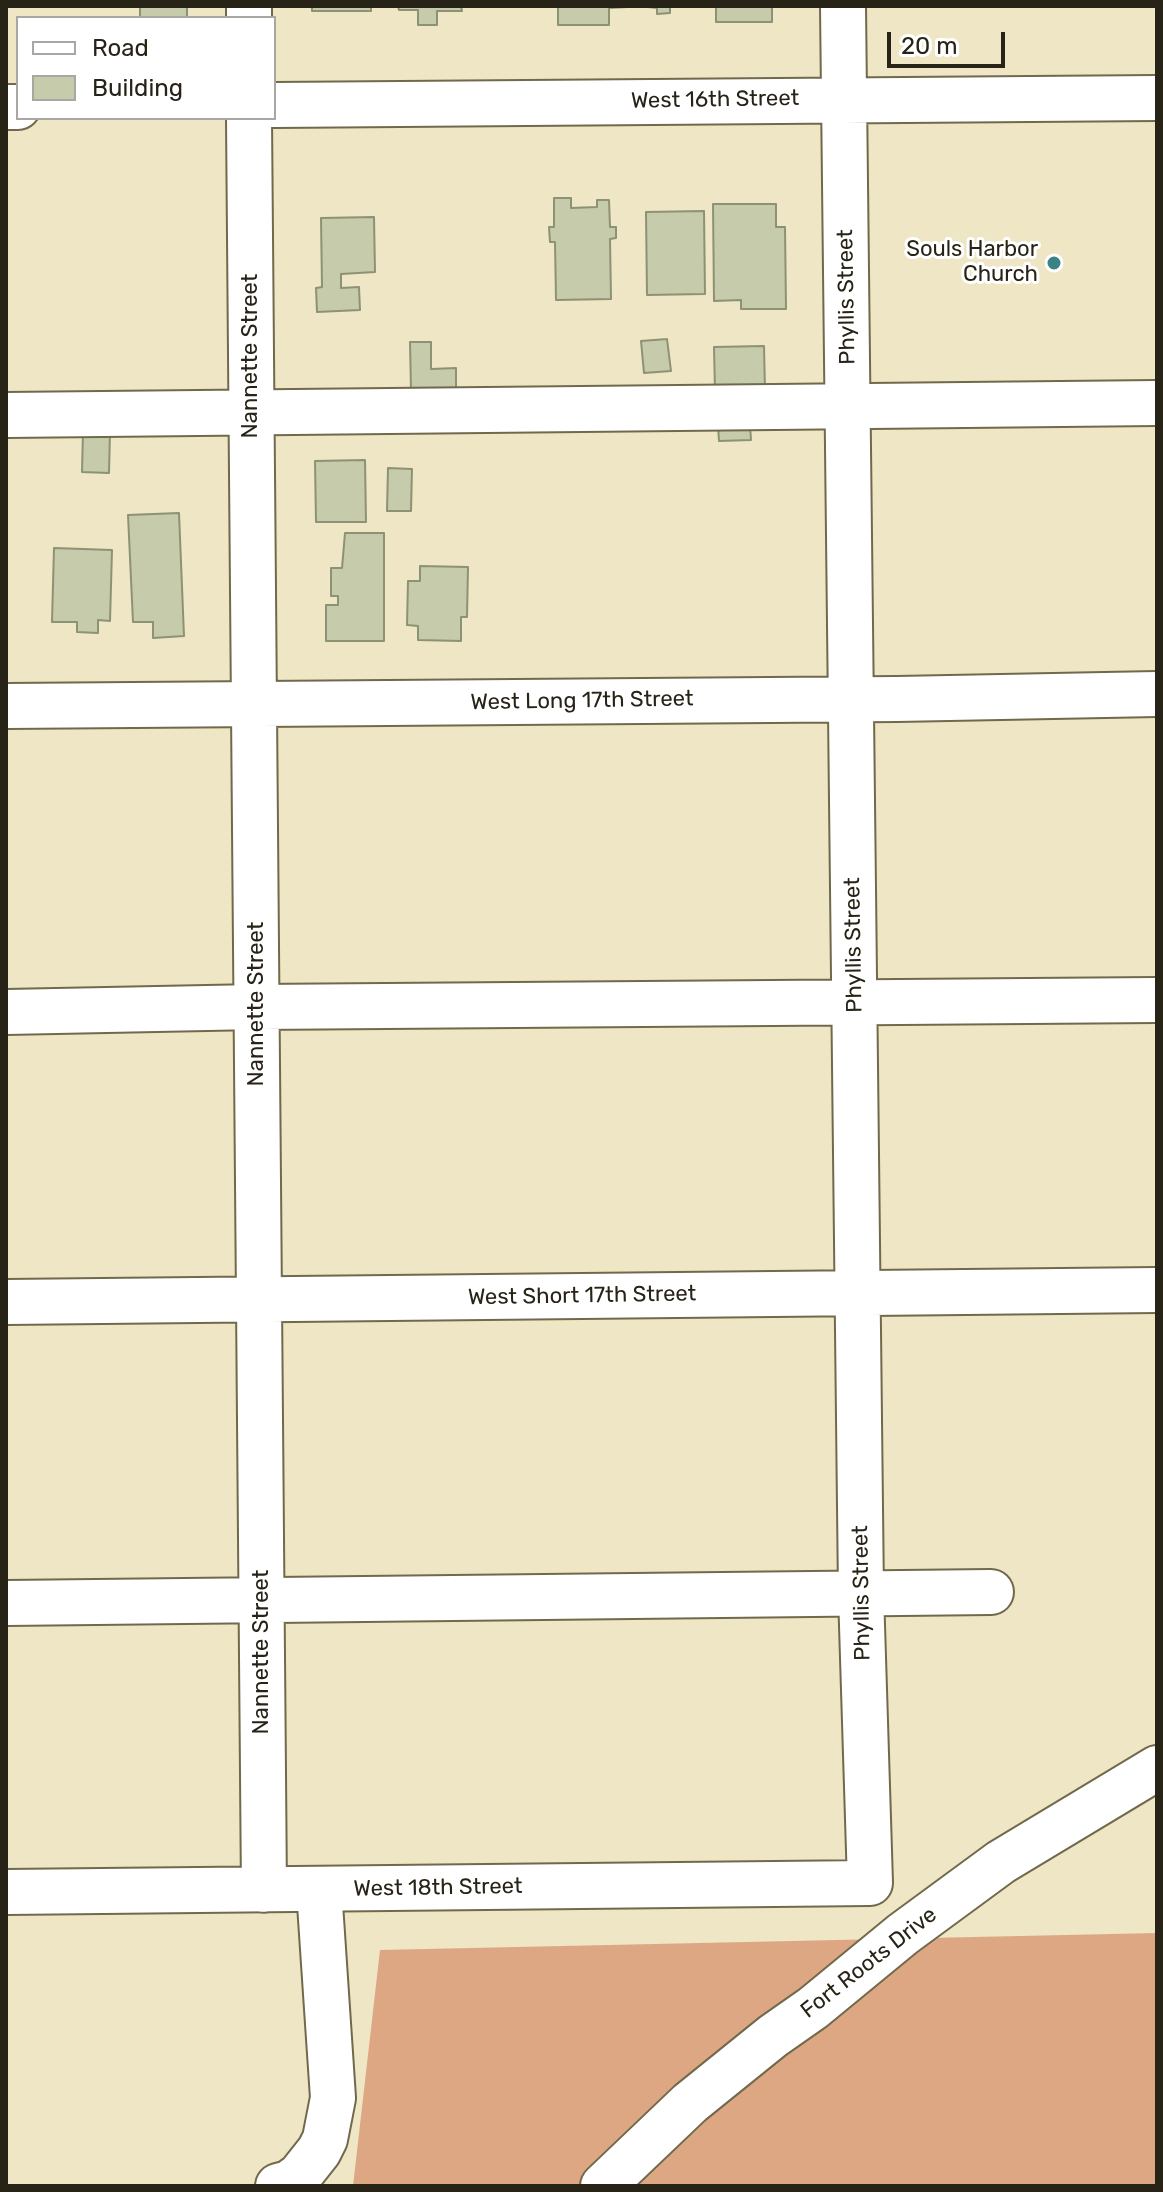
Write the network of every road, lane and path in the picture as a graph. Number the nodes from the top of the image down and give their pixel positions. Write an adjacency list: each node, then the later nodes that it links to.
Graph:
1 (843, 6): 3 (street, Phyllis Street)
2 (1157, 98): 3 (street, West 16th Street)
3 (844, 99): 4 (street, West 16th Street); 7 (street, Phyllis Street)
4 (276, 105)
5 (249, 120): 8 (street, Nannette Street)
6 (1157, 403): 7 (street)
7 (848, 406): 8 (street); 11 (street, Phyllis Street)
8 (252, 412): 9 (street); 12 (street, Nannette Street)
9 (6, 415)
10 (1157, 694): 11 (street, West Long 17th Street)
11 (851, 698): 12 (street, West Long 17th Street); 15 (street, Phyllis Street)
12 (254, 704): 13 (street, West Long 17th Street); 16 (street, Nannette Street)
13 (6, 706)
14 (1157, 1000): 15 (street)
15 (855, 1003): 16 (street); 19 (street, Phyllis Street)
16 (257, 1007): 17 (street); 20 (street, Nannette Street)
17 (6, 1012)
18 (1157, 1290): 19 (street, West Short 17th Street)
19 (858, 1293): 20 (street, West Short 17th Street); 23 (street, Phyllis Street)
20 (259, 1299): 21 (street, West Short 17th Street); 24 (street, Nannette Street)
21 (6, 1302)
22 (991, 1592): 23 (street)
23 (861, 1593): 24 (street); 27 (street, Phyllis Street)
24 (261, 1600): 25 (street); 29 (street, Nannette Street)
25 (6, 1603)
26 (1157, 1768): 32 (street, Fort Roots Drive)
27 (870, 1883): 28 (street, West 18th Street)
28 (319, 1889): 29 (street, West 18th Street); 31 (street)
29 (264, 1890): 30 (street, West 18th Street)
30 (6, 1892)
31 (278, 2186)
32 (603, 2186)

